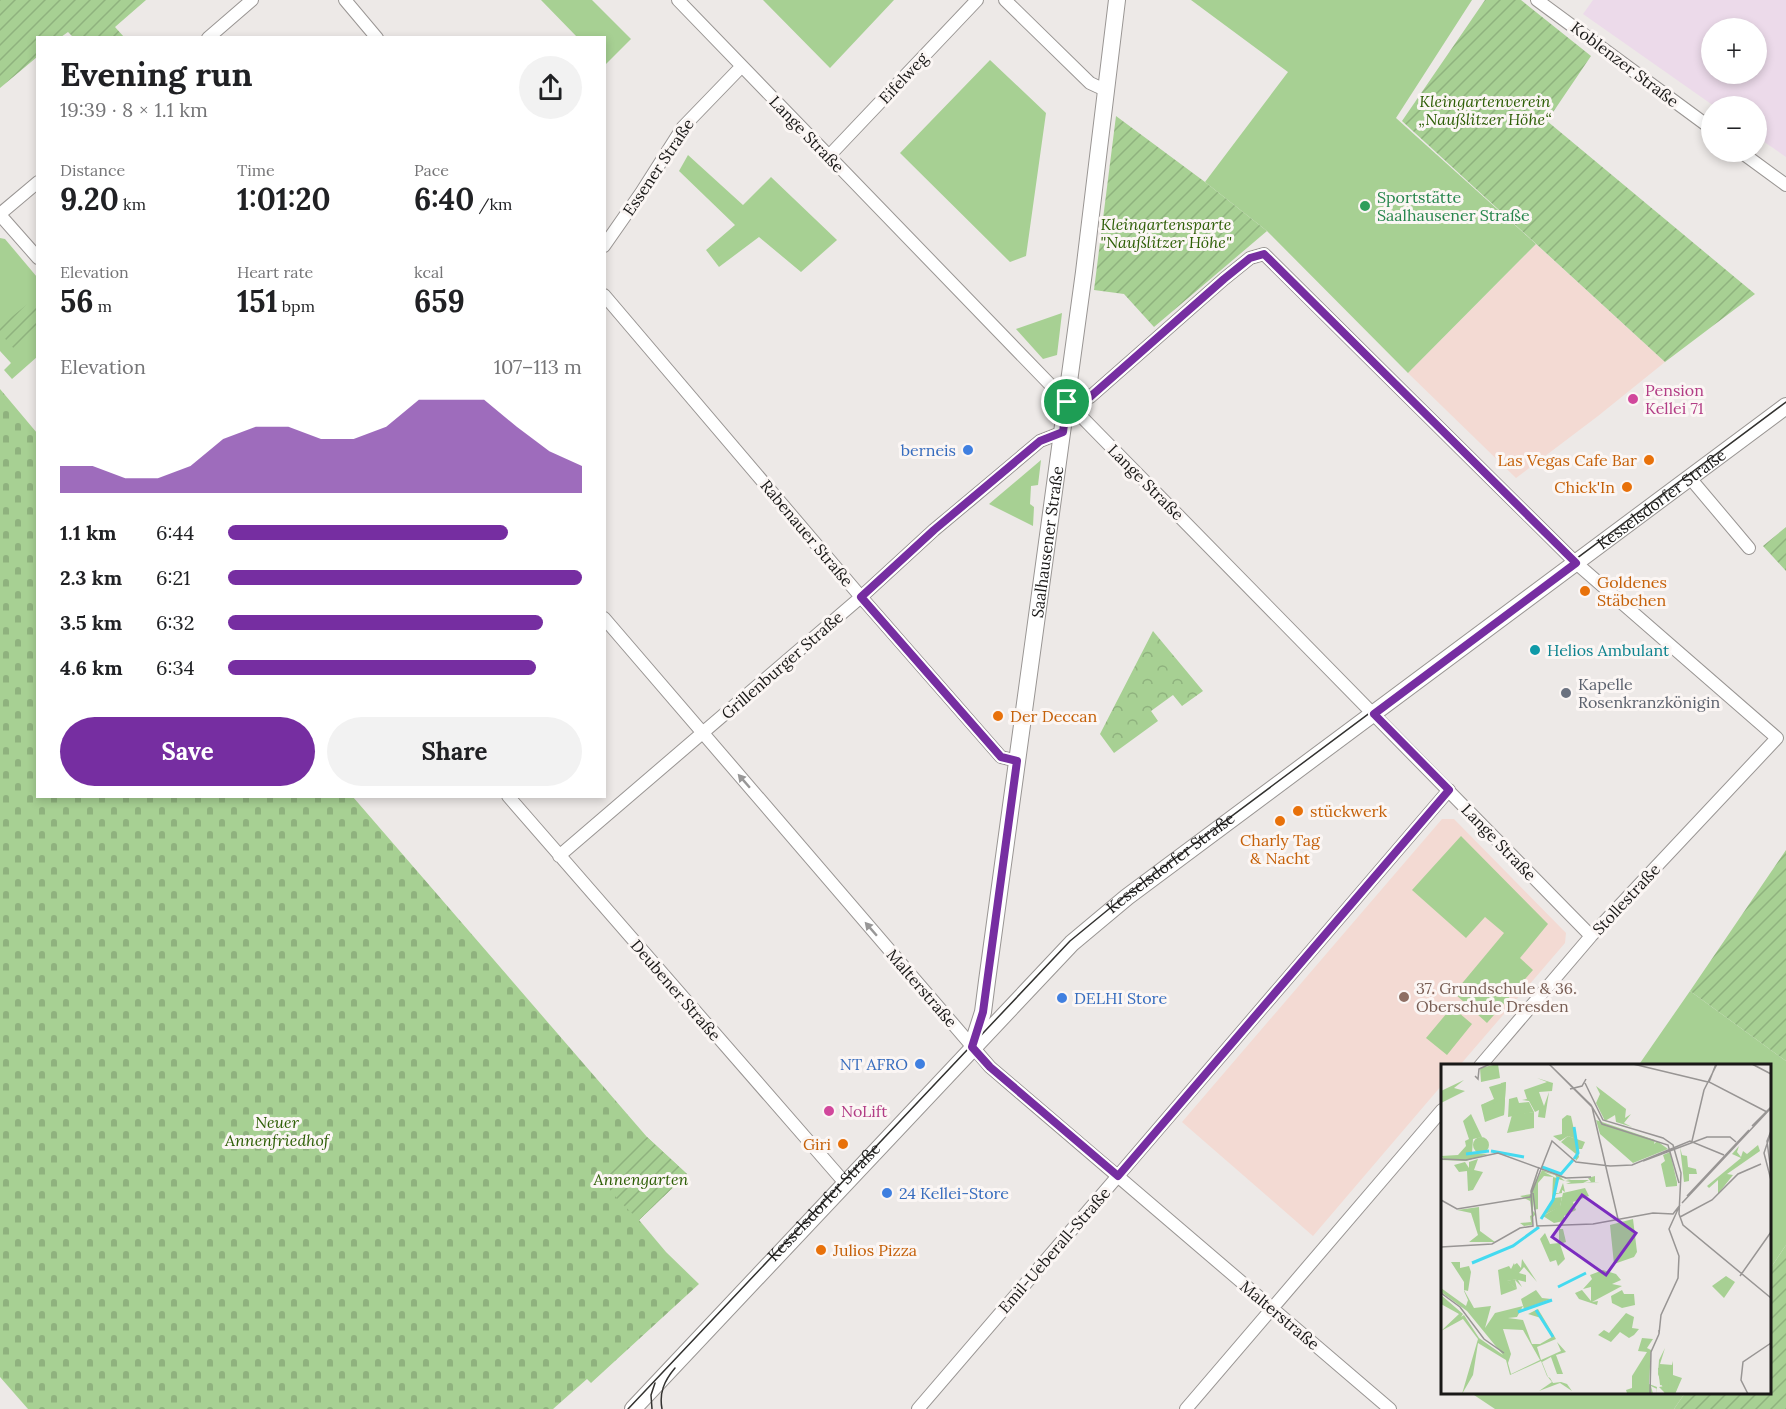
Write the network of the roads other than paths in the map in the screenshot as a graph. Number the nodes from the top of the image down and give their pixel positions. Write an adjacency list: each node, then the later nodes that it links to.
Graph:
1 (252, 0): 8 (street)
2 (345, 0): 9 (street)
3 (678, 0): 10 (street, Lange Straße)
4 (977, 0): 13 (street, Eifelweg)
5 (1005, 0): 11 (street)
6 (1117, 0): 11 (street, Saalhausener Straße)
7 (1537, 0): 12 (street, Koblenzer Straße)
8 (210, 36)
9 (375, 36)
10 (742, 66): 13 (street, Lange Straße); 18 (street, Essener Straße)
11 (1105, 90): 21 (street, Saalhausener Straße)
12 (1701, 121)
13 (829, 156): 21 (street, Lange Straße)
14 (1755, 162): 16 (street)
15 (36, 184): 17 (street)
16 (1786, 185)
17 (0, 214): 19 (street)
18 (606, 243)
19 (36, 256)
20 (606, 297): 27 (street, Rabenauer Straße)
21 (1067, 402): 23 (street, Saalhausener Straße); 26 (street); 29 (street, Lange Straße)
22 (1786, 406): 24 (street, Kesselsdorfer Straße)
23 (1063, 432): 27 (street, Grillenburger Straße); 31 (street, Saalhausener Straße)
24 (1690, 478): 25 (street); 26 (street, Kesselsdorfer Straße)
25 (1749, 548)
26 (1576, 563): 29 (street, Kesselsdorfer Straße); 35 (street, Stollestraße)
27 (861, 597): 30 (street, Grillenburger Straße); 31 (street, Rabenauer Straße)
28 (606, 620): 30 (street, Malterstraße)
29 (1374, 714): 32 (street, Lange Straße); 36 (street, Kesselsdorfer Straße)
30 (703, 733): 34 (street, Grillenburger Straße); 36 (street, Malterstraße, one-way to 30)
31 (1017, 761): 36 (street, Saalhausener Straße)
32 (1449, 790): 35 (street, Lange Straße); 39 (street, Emil-Ueberall-Straße)
33 (510, 798): 34 (street, Deubener Straße)
34 (559, 856): 40 (street, Deubener Straße)
35 (1591, 936): 37 (street, Stollestraße)
36 (972, 1047): 39 (street, Malterstraße); 40 (street, Kesselsdorfer Straße)
37 (1481, 1064)
38 (1441, 1112): 41 (street)
39 (1118, 1176): 41 (street, Malterstraße); 43 (street, Emil-Ueberall-Straße)
40 (845, 1183): 42 (street, Kesselsdorfer Straße)
41 (1272, 1309): 44 (street); 45 (street, Malterstraße)
42 (640, 1407)
43 (918, 1409)
44 (1186, 1409)
45 (1390, 1409)

